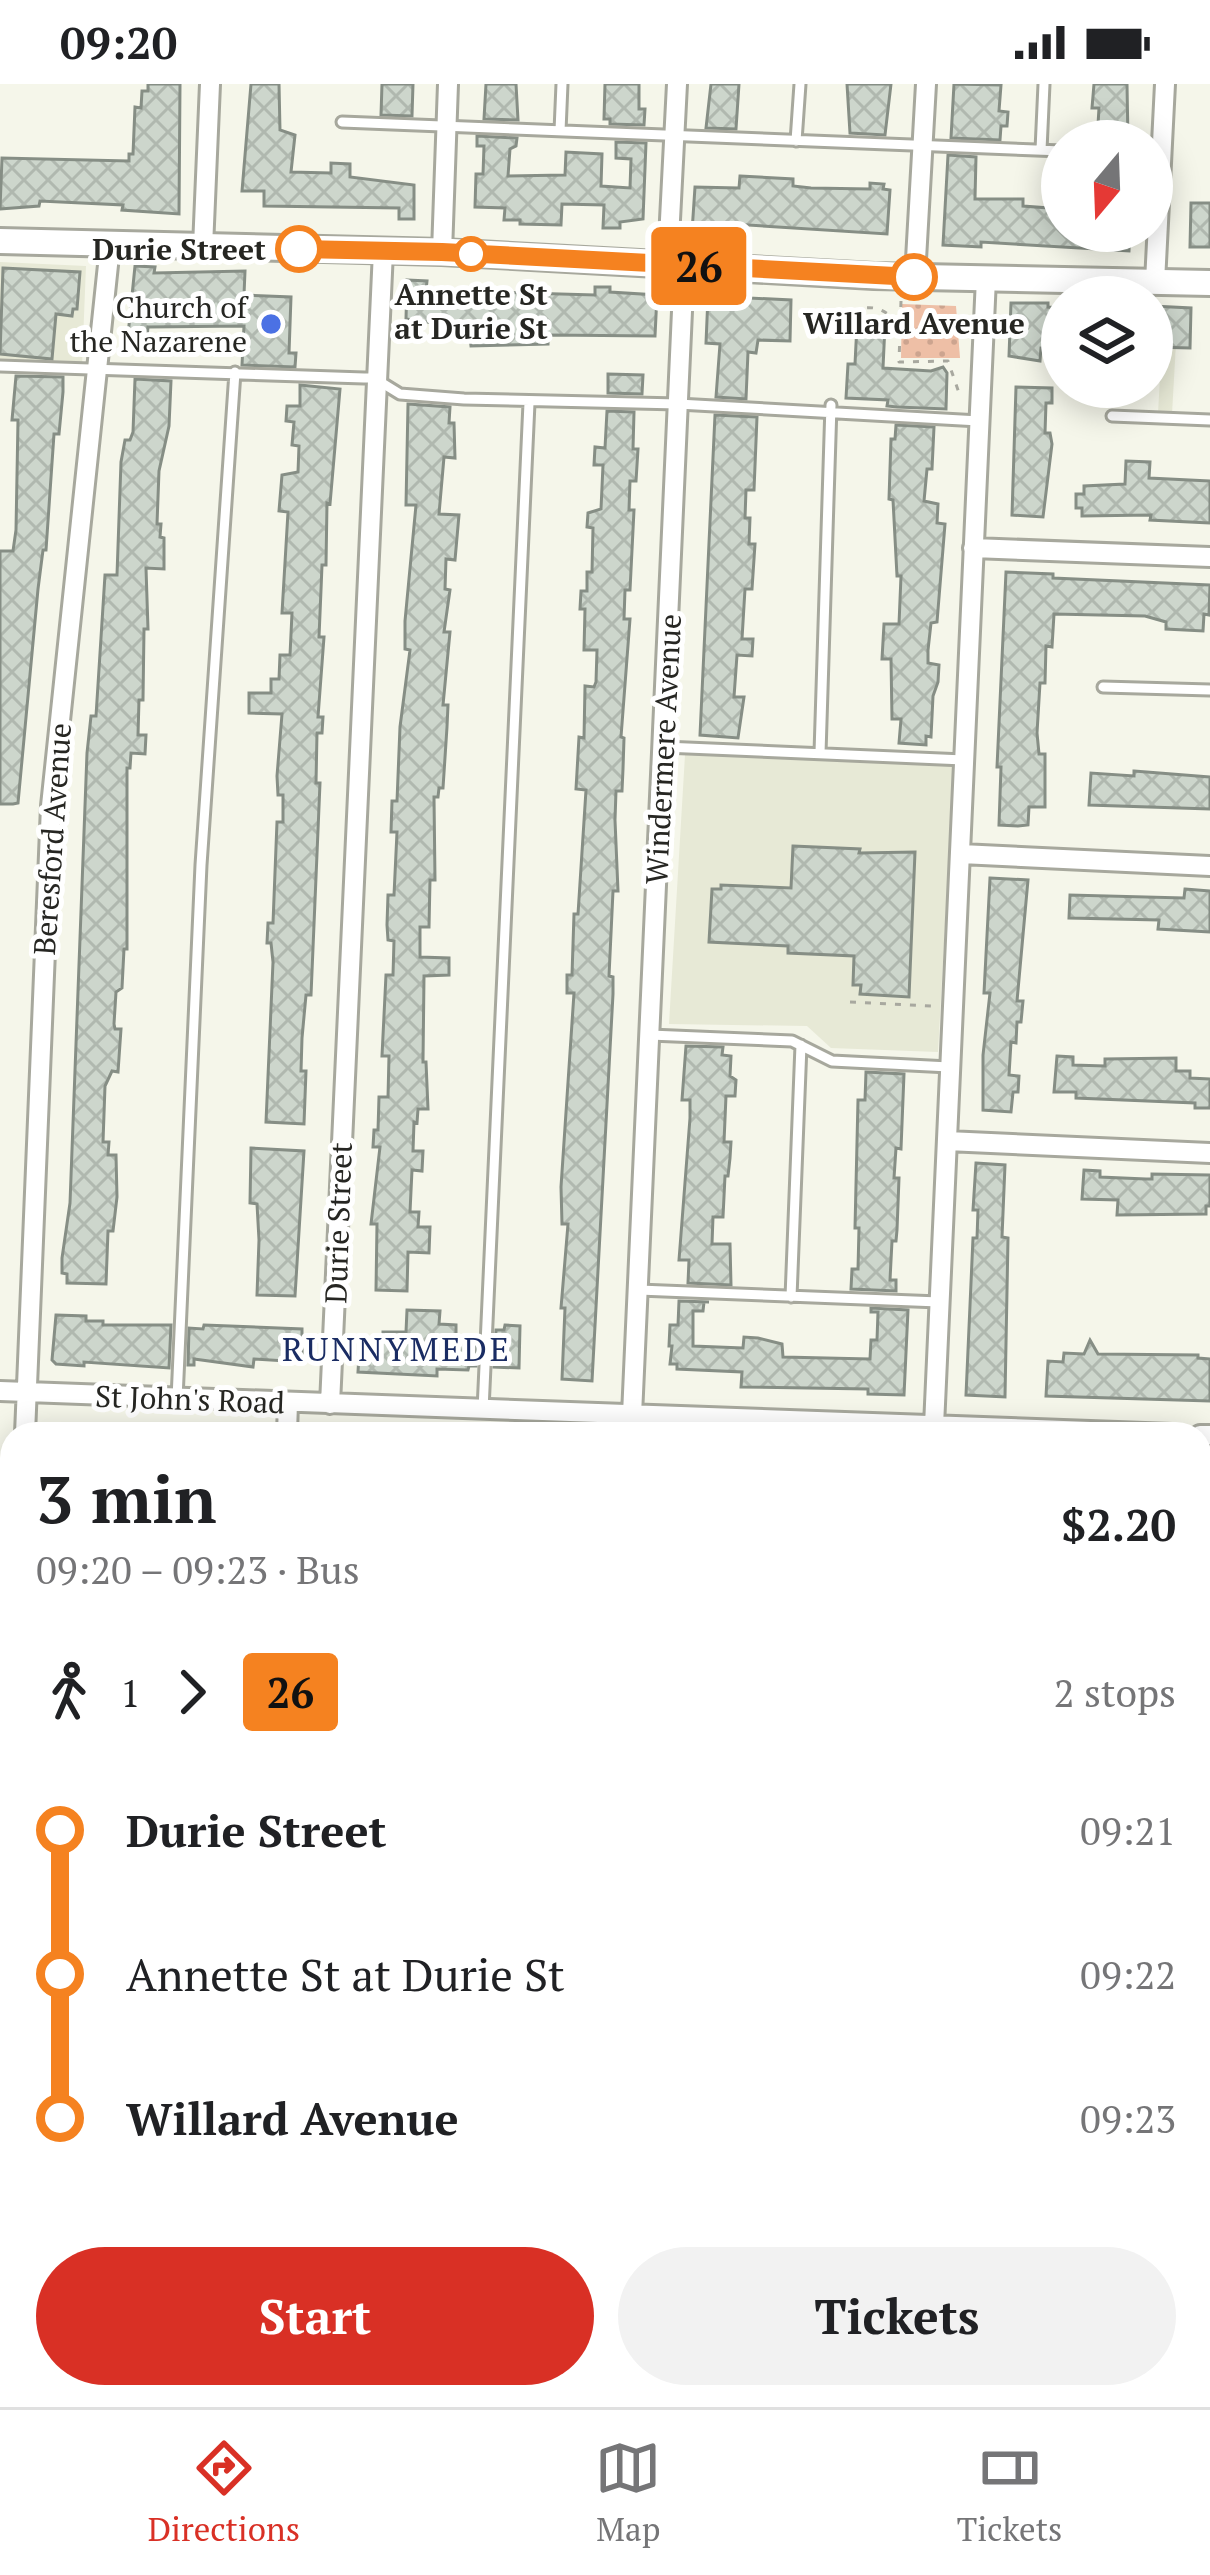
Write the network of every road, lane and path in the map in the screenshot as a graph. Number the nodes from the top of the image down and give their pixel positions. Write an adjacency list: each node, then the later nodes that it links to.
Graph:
1 (210, 84): 20 (street)
2 (448, 84): 12 (street)
3 (562, 84): 13 (lane)
4 (676, 84): 14 (street, Windermere Avenue)
5 (800, 84): 15 (lane)
6 (926, 84): 16 (street)
7 (1044, 84): 9 (lane)
8 (1165, 84): 10 (street)
9 (1042, 120)
10 (1161, 120)
11 (342, 122): 12 (lane)
12 (447, 124): 13 (lane); 22 (street)
13 (560, 131): 14 (lane)
14 (674, 137): 15 (lane); 23 (street, Windermere Avenue)
15 (796, 141): 16 (lane)
16 (923, 146): 17 (lane); 28 (street)
17 (1041, 150)
18 (0, 241): 19 (street)
19 (110, 246): 20 (street); 34 (street, Beresford Avenue)
20 (202, 248): 21 (street)
21 (382, 251): 22 (street); 36 (street, Durie Street)
22 (442, 252): 23 (street)
23 (678, 264): 28 (street); 39 (street, Windermere Avenue)
24 (986, 278): 25 (street); 28 (street); 42 (street)
25 (1041, 279)
26 (1173, 282): 27 (street)
27 (1210, 283)
28 (908, 285): 32 (path)
29 (873, 293): 30 (path)
30 (872, 309): 31 (path); 32 (path)
31 (856, 317)
32 (900, 325): 37 (path)
33 (0, 366): 34 (lane)
34 (98, 370): 35 (lane); 64 (street, Beresford Avenue)
35 (235, 372): 36 (lane); 65 (lane)
36 (374, 378): 38 (lane); 67 (street, Durie Street)
37 (967, 394)
38 (529, 403): 39 (lane); 68 (lane)
39 (678, 404): 40 (lane); 48 (street, Windermere Avenue)
40 (830, 409): 42 (lane); 49 (lane)
41 (1112, 416): 43 (lane)
42 (979, 421): 44 (street)
43 (1210, 421)
44 (973, 548): 45 (street); 50 (street)
45 (1210, 557)
46 (1102, 687): 47 (lane)
47 (1210, 690)
48 (664, 747): 49 (lane); 55 (street, Windermere Avenue)
49 (820, 753): 50 (lane)
50 (964, 760): 51 (street)
51 (961, 854): 52 (street); 57 (street)
52 (1210, 866)
53 (850, 1002): 54 (path)
54 (939, 1006)
55 (650, 1035): 56 (lane); 60 (street, Windermere Avenue)
56 (801, 1045): 57 (lane); 61 (lane)
57 (949, 1066): 58 (street)
58 (947, 1142): 59 (street); 62 (street)
59 (1210, 1153)
60 (639, 1290): 61 (lane); 69 (street, Windermere Avenue)
61 (791, 1297): 62 (lane)
62 (939, 1302): 73 (street)
63 (0, 1391): 64 (street, St John's Road)
64 (27, 1392): 65 (street, St John's Road); 70 (street, Beresford Avenue)
65 (177, 1399): 66 (street, St John's Road)
66 (288, 1402): 67 (street, St John's Road); 71 (street)
67 (330, 1404): 68 (street, St John's Road)
68 (482, 1410): 69 (street, St John's Road)
69 (632, 1415): 72 (street, St John's Road)
70 (26, 1422)
71 (287, 1422)
72 (824, 1422)
73 (934, 1422)

